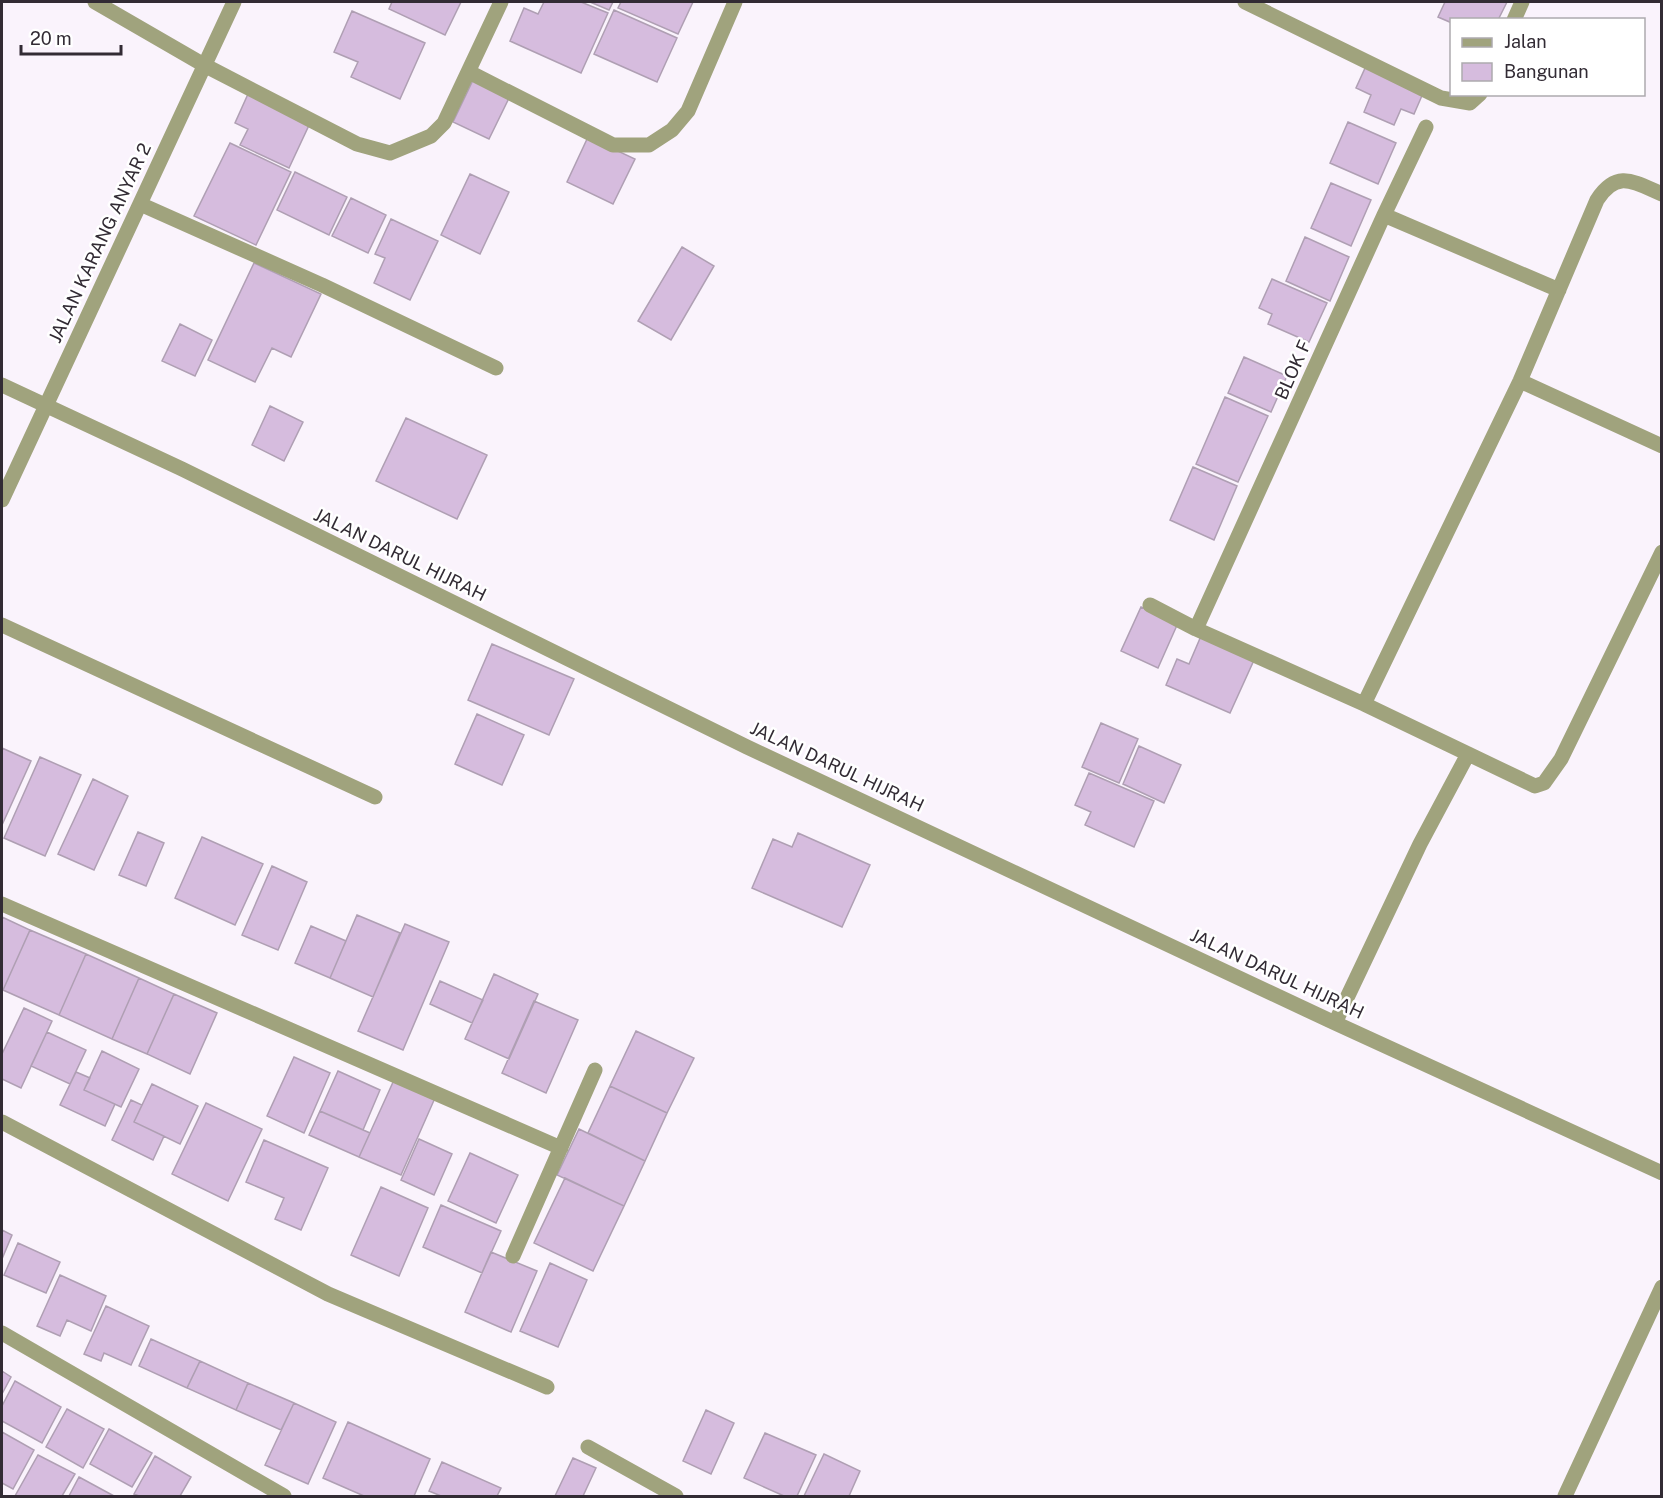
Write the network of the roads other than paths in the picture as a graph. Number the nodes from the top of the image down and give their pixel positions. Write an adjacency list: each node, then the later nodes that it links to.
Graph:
1 (95, 2): 8 (street)
2 (234, 2): 8 (street, JALAN KARANG ANYAR 2)
3 (501, 2): 9 (street)
4 (735, 2): 9 (street)
5 (1245, 2): 10 (street)
6 (1522, 2): 7 (street)
7 (1515, 18)
8 (204, 65): 9 (street); 13 (street, JALAN KARANG ANYAR 2)
9 (469, 72)
10 (1478, 96)
11 (1426, 127): 14 (street, BLOK F)
12 (1662, 194): 15 (street)
13 (140, 204): 16 (street); 19 (street, JALAN KARANG ANYAR 2)
14 (1384, 215): 15 (street); 25 (street, BLOK F)
15 (1559, 290): 17 (street)
16 (496, 368)
17 (1520, 381): 20 (street); 26 (street)
18 (2, 385): 19 (street, JALAN DARUL HIJRAH)
19 (45, 406): 21 (street, JALAN KARANG ANYAR 2); 30 (street, JALAN DARUL HIJRAH)
20 (1662, 446)
21 (2, 500)
22 (1662, 552): 27 (street)
23 (1150, 605): 25 (street)
24 (2, 625): 28 (street)
25 (1196, 629): 26 (street)
26 (1364, 704): 27 (street)
27 (1468, 754): 30 (street)
28 (375, 797)
29 (2, 904): 33 (street)
30 (1335, 1023): 34 (street, JALAN DARUL HIJRAH)
31 (595, 1070): 33 (street)
32 (2, 1122): 38 (street)
33 (561, 1148): 35 (street)
34 (1662, 1173)
35 (513, 1256)
36 (1662, 1287): 42 (street)
37 (2, 1333): 40 (street)
38 (547, 1388)
39 (588, 1447): 41 (street)
40 (284, 1497)
41 (676, 1497)
42 (1565, 1497)

